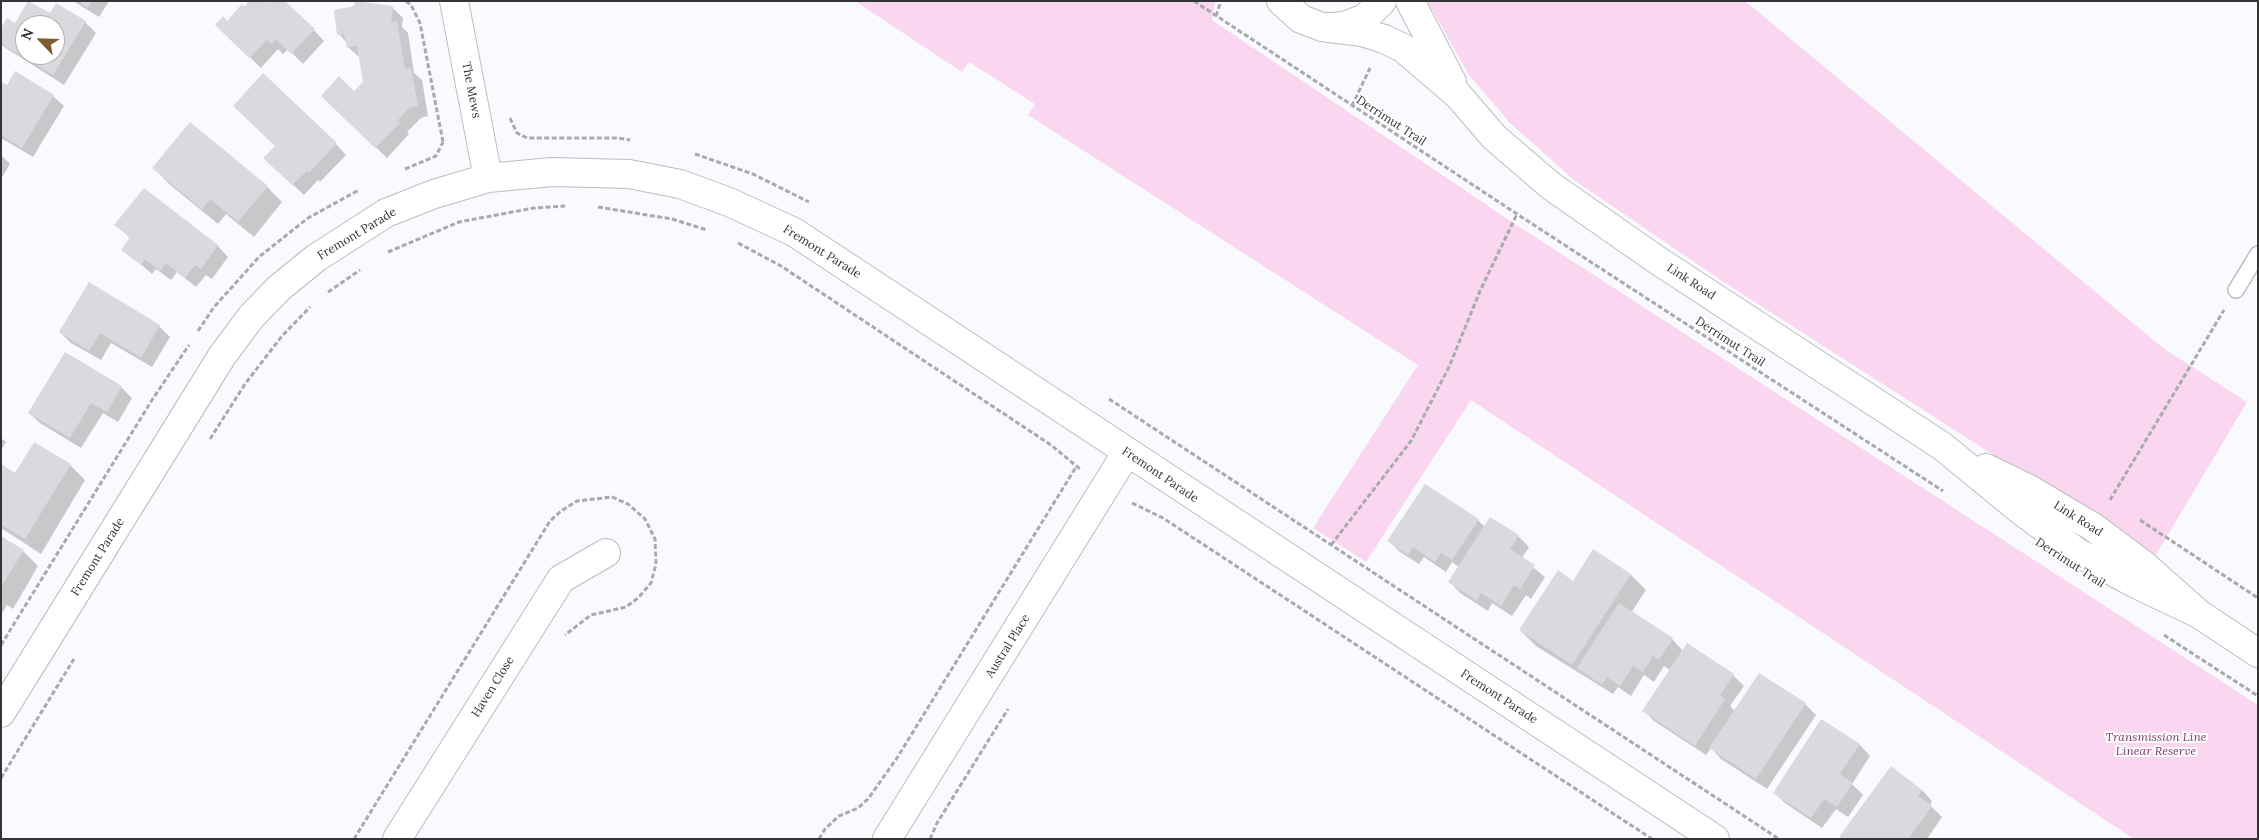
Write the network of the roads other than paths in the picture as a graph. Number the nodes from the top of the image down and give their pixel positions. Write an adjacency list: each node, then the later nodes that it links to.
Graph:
1 (454, 1): 7 (street, The Mews)
2 (1281, 1): 5 (street)
3 (1382, 1): 5 (street)
4 (1410, 1): 6 (street, Link Road)
5 (1322, 26): 6 (street, Link Road)
6 (1458, 95): 10 (street, Link Road)
7 (488, 178): 11 (street, Fremont Parade); 15 (street, Fremont Parade)
8 (2258, 254): 9 (lane)
9 (2236, 290)
10 (1942, 446): 13 (street, Link Road); 13 (street, Link Road)
11 (1127, 452): 17 (street, Austral Place); 18 (street, Fremont Parade)
12 (606, 553): 16 (street, Haven Close)
13 (2199, 614): 14 (street, Link Road)
14 (2258, 653)
15 (1, 713)
16 (397, 839)
17 (887, 839)
18 (1715, 839)

